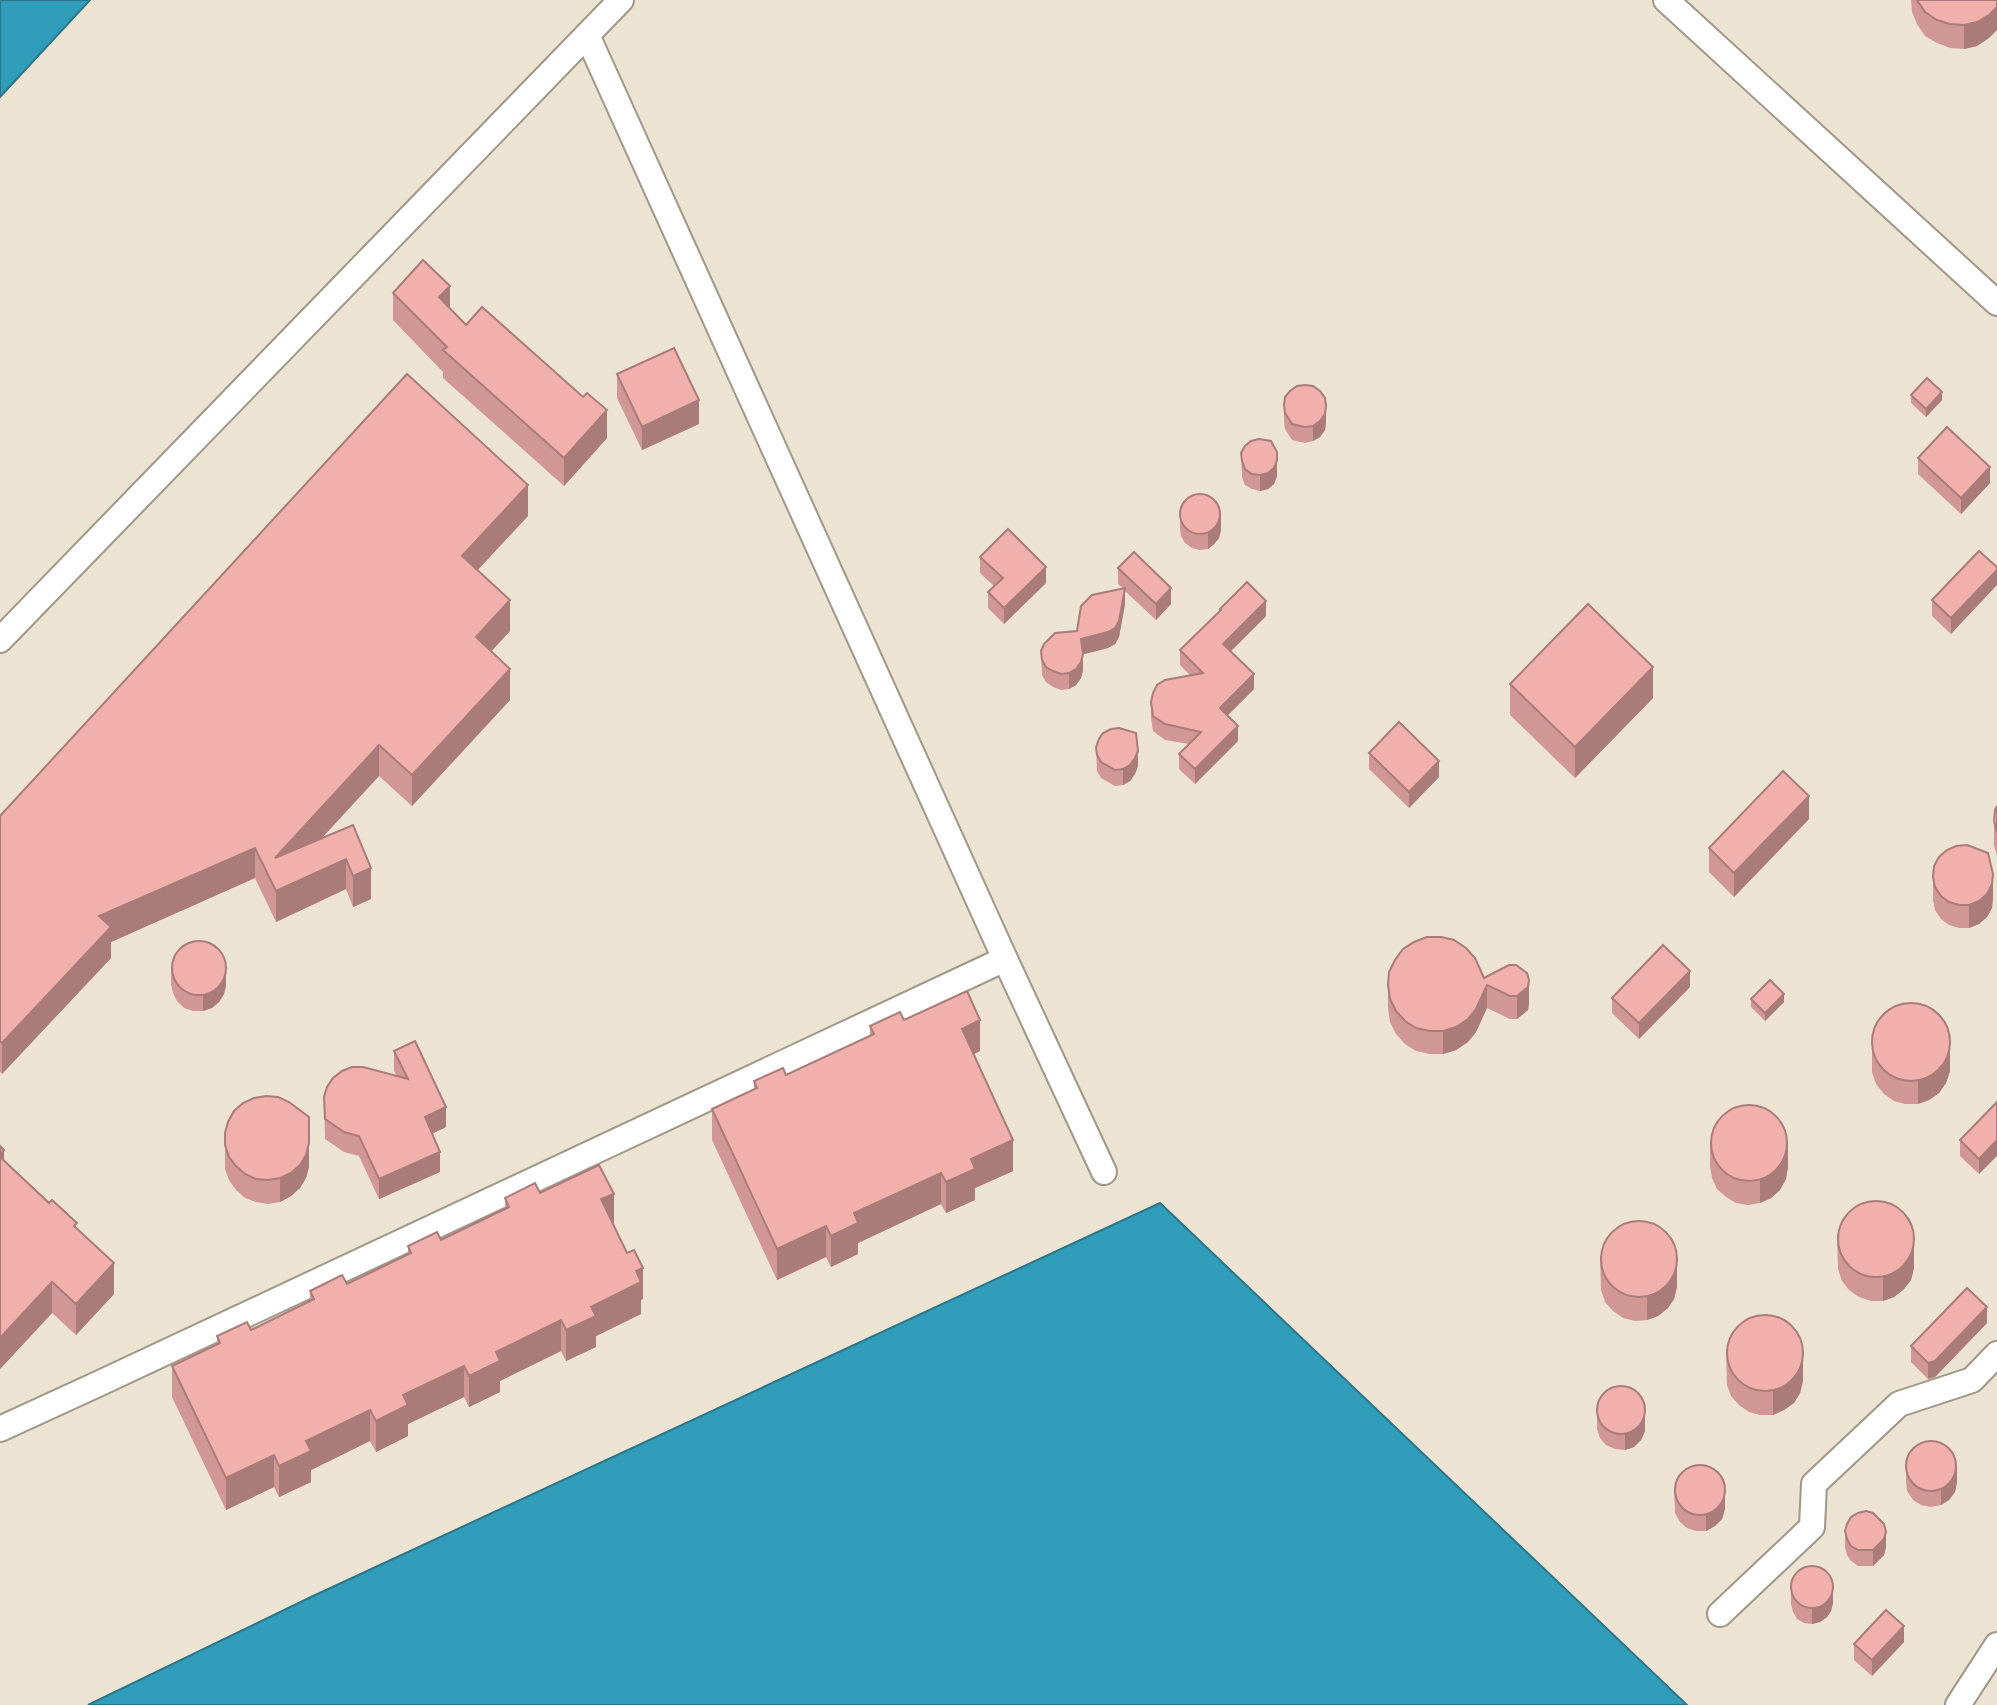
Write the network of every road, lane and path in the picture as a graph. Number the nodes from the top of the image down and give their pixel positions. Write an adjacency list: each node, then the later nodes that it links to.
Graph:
1 (621, 0): 3 (street)
2 (1666, 0): 4 (street)
3 (587, 35): 5 (street); 6 (street)
4 (1997, 303)
5 (0, 640)
6 (1005, 959): 7 (street); 9 (street)
7 (1104, 1172)
8 (1997, 1354): 10 (street)
9 (0, 1429)
10 (1720, 1614)
11 (1997, 1645): 12 (street)
12 (1958, 1705)

